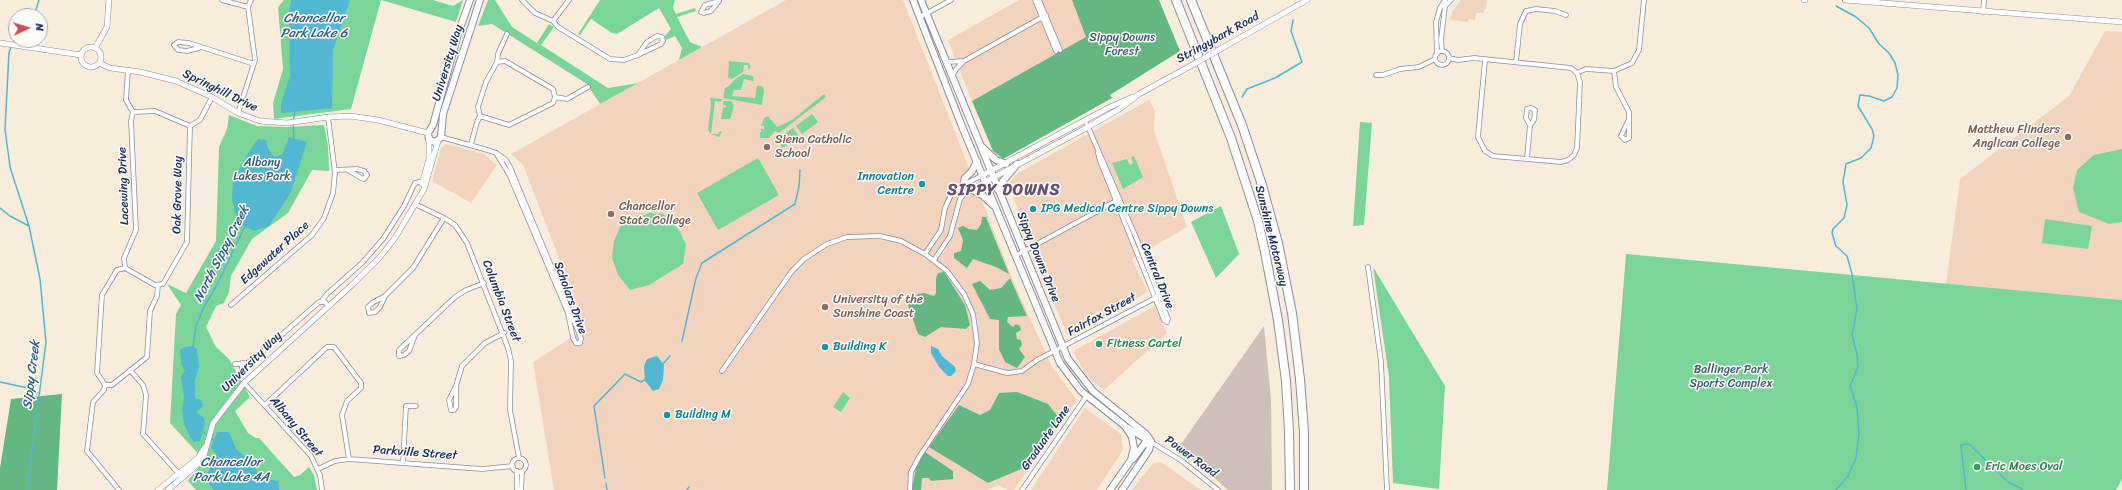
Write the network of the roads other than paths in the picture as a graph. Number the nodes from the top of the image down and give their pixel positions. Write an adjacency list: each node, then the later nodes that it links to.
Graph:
1 (109, 0): 31 (street)
2 (222, 0): 21 (street)
3 (251, 0): 21 (street)
4 (470, 0): 64 (main road, University Way)
5 (480, 0): 65 (main road, University Way)
6 (522, 0): 27 (street)
7 (569, 0): 27 (street)
8 (913, 0): 26 (main road, Sippy Downs Drive)
9 (921, 0): 23 (main road, Sippy Downs Drive)
10 (951, 0): 23 (street)
11 (1035, 0): 25 (street)
12 (1040, 0): 25 (street)
13 (1176, 0): 137 (highway, Sunshine Motorway)
14 (1191, 0): 138 (highway, Sunshine Motorway)
15 (1307, 0): 52 (street, Stringybark Road, bridge)
16 (1445, 0): 37 (street)
17 (1451, 0): 34 (street)
18 (1644, 0): 47 (street)
19 (1845, 0): 22 (street)
20 (1984, 0): 22 (street)
21 (248, 7): 45 (street)
22 (1983, 13): 28 (street)
23 (927, 14): 26 (street); 43 (main road, Sippy Downs Drive)
24 (1566, 15): 44 (street)
25 (1044, 16): 33 (street); 40 (street)
26 (920, 17): 70 (main road, Sippy Downs Drive)
27 (553, 21): 36 (street)
28 (2122, 22)
29 (507, 34): 42 (street)
30 (0, 43): 35 (street)
31 (95, 48): 35 (street); 41 (street)
32 (198, 48): 32 (street); 45 (street)
33 (1058, 51)
34 (1442, 51): 37 (street); 38 (street)
35 (81, 55): 41 (street)
36 (638, 55): 36 (street)
37 (1436, 56): 38 (street); 49 (street)
38 (1449, 58): 39 (street)
39 (1485, 60): 44 (street); 69 (street)
40 (964, 61): 43 (street); 50 (street)
41 (99, 62): 46 (street, Springhill Drive)
42 (497, 62): 54 (street); 57 (street)
43 (947, 62): 50 (main road, Sippy Downs Drive)
44 (1516, 62): 48 (street)
45 (254, 64): 56 (street)
46 (128, 70): 53 (street, Springhill Drive); 55 (street, Lacewing Drive)
47 (1614, 71): 48 (street); 60 (street)
48 (1577, 73): 69 (street)
49 (1376, 75)
50 (952, 76): 67 (main road, Sippy Downs Drive)
51 (588, 87): 54 (street)
52 (1139, 94): 59 (street, Stringybark Road); 63 (street, Stringybark Road)
53 (212, 97): 56 (street, Springhill Drive); 62 (street)
54 (555, 97): 57 (street)
55 (133, 112): 62 (street); 91 (street, Lacewing Drive)
56 (238, 113): 58 (street, Springhill Drive)
57 (480, 116): 66 (street)
58 (328, 117): 64 (street, Springhill Drive); 73 (street, Edgewater Place)
59 (1085, 120): 63 (street, Central Drive); 71 (street, Stringybark Road)
60 (1628, 122)
61 (1530, 125): 69 (street)
62 (190, 126): 93 (street, Oak Grove Way)
63 (1088, 127): 72 (street, Stringybark Road); 82 (street, Central Drive)
64 (429, 134): 65 (main road); 65 (main road); 77 (street, University Way)
65 (440, 137): 66 (street, Scholars Drive); 81 (street, University Way)
66 (471, 144): 68 (street, Scholars Drive)
67 (981, 146): 71 (main road); 75 (main road, Sippy Downs Drive)
68 (496, 153): 68 (street, Scholars Drive)
69 (1527, 159)
70 (977, 161): 76 (main road, Sippy Downs Drive); 78 (main road)
71 (1006, 164): 75 (street, Stringybark Road)
72 (1017, 164): 75 (street, Stringybark Road); 80 (main road)
73 (335, 170): 74 (street); 97 (street, Edgewater Place)
74 (348, 170)
75 (992, 174): 76 (street, Stringybark Road); 80 (main road, Sippy Downs Drive)
76 (984, 179): 78 (street); 79 (street); 84 (main road, Sippy Downs Drive)
77 (423, 181): 81 (street, University Way); 96 (street, University Way)
78 (963, 185): 87 (street)
79 (972, 190): 84 (main road); 89 (street)
80 (998, 190): 86 (main road, Sippy Downs Drive)
81 (418, 198): 83 (street, University Way)
82 (1118, 200): 86 (street); 95 (street, Central Drive)
83 (415, 204): 85 (street, Columbia Street); 98 (street, University Way)
84 (995, 207): 88 (main road, Sippy Downs Drive)
85 (444, 218): 92 (street, Columbia Street); 94 (street)
86 (1024, 252): 88 (street); 101 (main road, Sippy Downs Drive)
87 (925, 254): 89 (street); 107 (street)
88 (1015, 256): 102 (main road, Sippy Downs Drive)
89 (934, 260): 105 (street)
90 (1368, 267): 139 (street)
91 (125, 268): 93 (street); 110 (street)
92 (484, 283): 99 (street, Columbia Street); 100 (street)
93 (158, 284): 106 (street, Oak Grove Way)
94 (385, 296): 94 (street)
95 (1157, 296): 95 (street, Central Drive); 101 (street, Fairfax Street)
96 (322, 301): 98 (street); 103 (street, University Way)
97 (231, 305)
98 (328, 306): 109 (street, University Way)
99 (504, 334): 111 (street); 117 (street, Columbia Street)
100 (415, 336): 100 (street)
101 (1063, 348): 102 (street, Fairfax Street); 116 (main road, Sippy Downs Drive)
102 (1055, 352): 105 (street, Fairfax Street); 112 (main road, Sippy Downs Drive)
103 (242, 363): 104 (street, University Way); 108 (street, University Way)
104 (235, 364)
105 (974, 364): 132 (street)
106 (130, 370): 110 (street, Oak Grove Way); 125 (street)
107 (722, 371)
108 (242, 372)
109 (244, 383): 113 (street, Albany Street); 125 (street, University Way)
110 (105, 385): 126 (street)
111 (456, 386): 111 (street)
112 (1086, 397): 115 (main road, Sippy Downs Drive); 133 (street, Graduate Lane)
113 (265, 405): 118 (street); 122 (street, Albany Street)
114 (416, 406): 119 (street)
115 (1124, 426): 116 (main road); 120 (main road, Sippy Downs Drive)
116 (1151, 442): 120 (main road); 135 (main road); 136 (street, Power Road)
117 (518, 458): 121 (street); 123 (street)
118 (349, 460): 119 (street, Parkville Street); 122 (street, Parkville Street)
119 (403, 462): 121 (street, Parkville Street)
120 (1129, 463): 134 (main road, Sippy Downs Drive)
121 (512, 466): 124 (street)
122 (318, 469): 129 (street, Albany Street)
123 (522, 470): 124 (street); 131 (street)
124 (517, 471): 130 (street)
125 (181, 476): 127 (street, University Way); 128 (street, University Way)
126 (118, 490)
127 (158, 490)
128 (168, 490)
129 (322, 490)
130 (517, 490)
131 (521, 490)
132 (910, 490)
133 (1022, 490)
134 (1110, 490)
135 (1122, 490)
136 (1218, 490)
137 (1290, 490)
138 (1304, 490)
139 (1387, 490)

